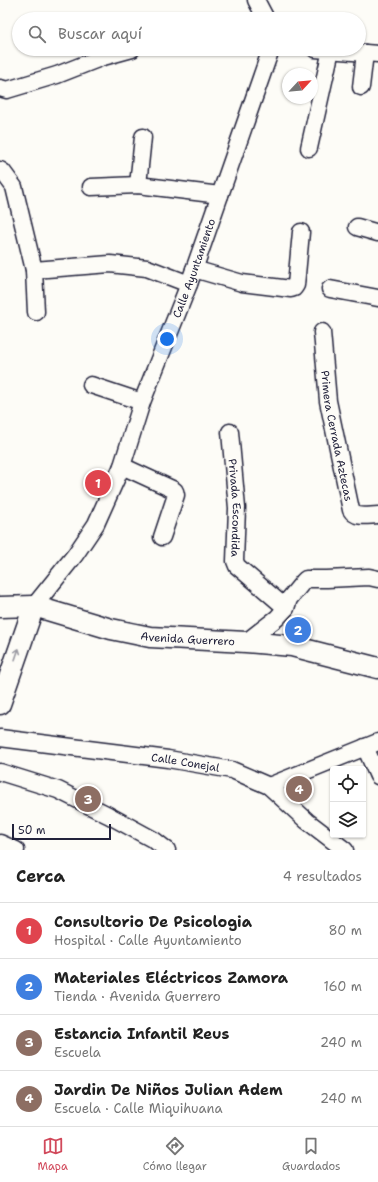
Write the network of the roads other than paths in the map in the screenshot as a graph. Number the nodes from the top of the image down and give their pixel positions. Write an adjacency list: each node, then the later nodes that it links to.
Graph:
1 (256, 0): 2 (street)
2 (262, 12)
3 (371, 53): 7 (street)
4 (107, 56): 8 (street)
5 (269, 56): 14 (street, Calle Ayuntamiento)
6 (322, 56): 10 (street)
7 (361, 87)
8 (0, 88)
9 (143, 137): 12 (street)
10 (309, 148)
11 (0, 170): 18 (street)
12 (138, 185): 13 (street); 14 (street)
13 (91, 187)
14 (220, 195): 19 (street, Calle Ayuntamiento)
15 (357, 227): 17 (street)
16 (301, 232): 19 (street)
17 (378, 233)
18 (34, 270): 19 (street); 22 (street)
19 (192, 276): 25 (street, Calle Ayuntamiento)
20 (330, 289): 21 (street)
21 (378, 298)
22 (36, 312)
23 (322, 332): 28 (street, Primera Cerrada Aztecas)
24 (91, 385): 25 (street)
25 (142, 402): 27 (street, Calle Ayuntamiento)
26 (230, 432): 33 (street, Privada Escondida)
27 (122, 466): 29 (street); 31 (street, Calle Ayuntamiento)
28 (378, 515)
29 (162, 537)
30 (378, 579): 33 (street)
31 (34, 606): 32 (street, Avenida Guerrero); 34 (street, Avenida Guerrero); 36 (street, one-way to 31)
32 (0, 607)
33 (286, 608): 34 (street)
34 (246, 642): 35 (street, Avenida Guerrero)
35 (378, 668)
36 (0, 704)
37 (0, 738): 41 (street, Calle Conejal)
38 (372, 744): 40 (street); 41 (street)
39 (0, 772): 44 (street)
40 (378, 776)
41 (269, 786): 45 (street, Calle Conejal)
42 (0, 843): 43 (street)
43 (16, 850)
44 (167, 850)
45 (345, 850)

